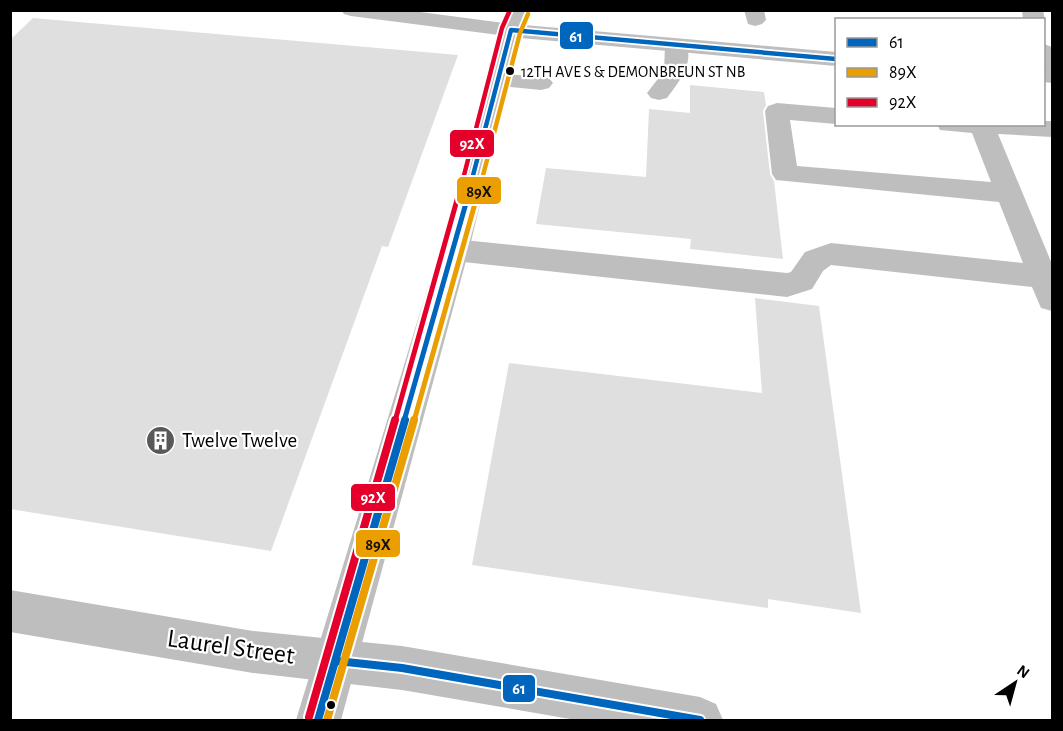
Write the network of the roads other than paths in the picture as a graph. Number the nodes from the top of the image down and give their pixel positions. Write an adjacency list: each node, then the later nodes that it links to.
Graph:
1 (351, 10): 4 (main road)
2 (1048, 10): 3 (main road)
3 (1053, 11)
4 (515, 20): 5 (main road); 9 (main road)
5 (676, 46): 7 (main road); 11 (main road)
6 (1045, 53): 8 (main road)
7 (835, 59)
8 (1053, 68)
9 (498, 80): 10 (main road); 17 (main road)
10 (541, 83)
11 (659, 93)
12 (835, 116): 16 (main road)
13 (982, 126): 16 (main road)
14 (1000, 126): 15 (main road)
15 (1053, 129)
16 (1009, 193): 18 (main road)
17 (454, 250): 18 (main road); 20 (main road)
18 (1045, 300)
19 (10, 611): 20 (main road, Laurel Street)
20 (336, 661): 21 (main road); 22 (main road, Laurel Street)
21 (318, 720)
22 (700, 720)

